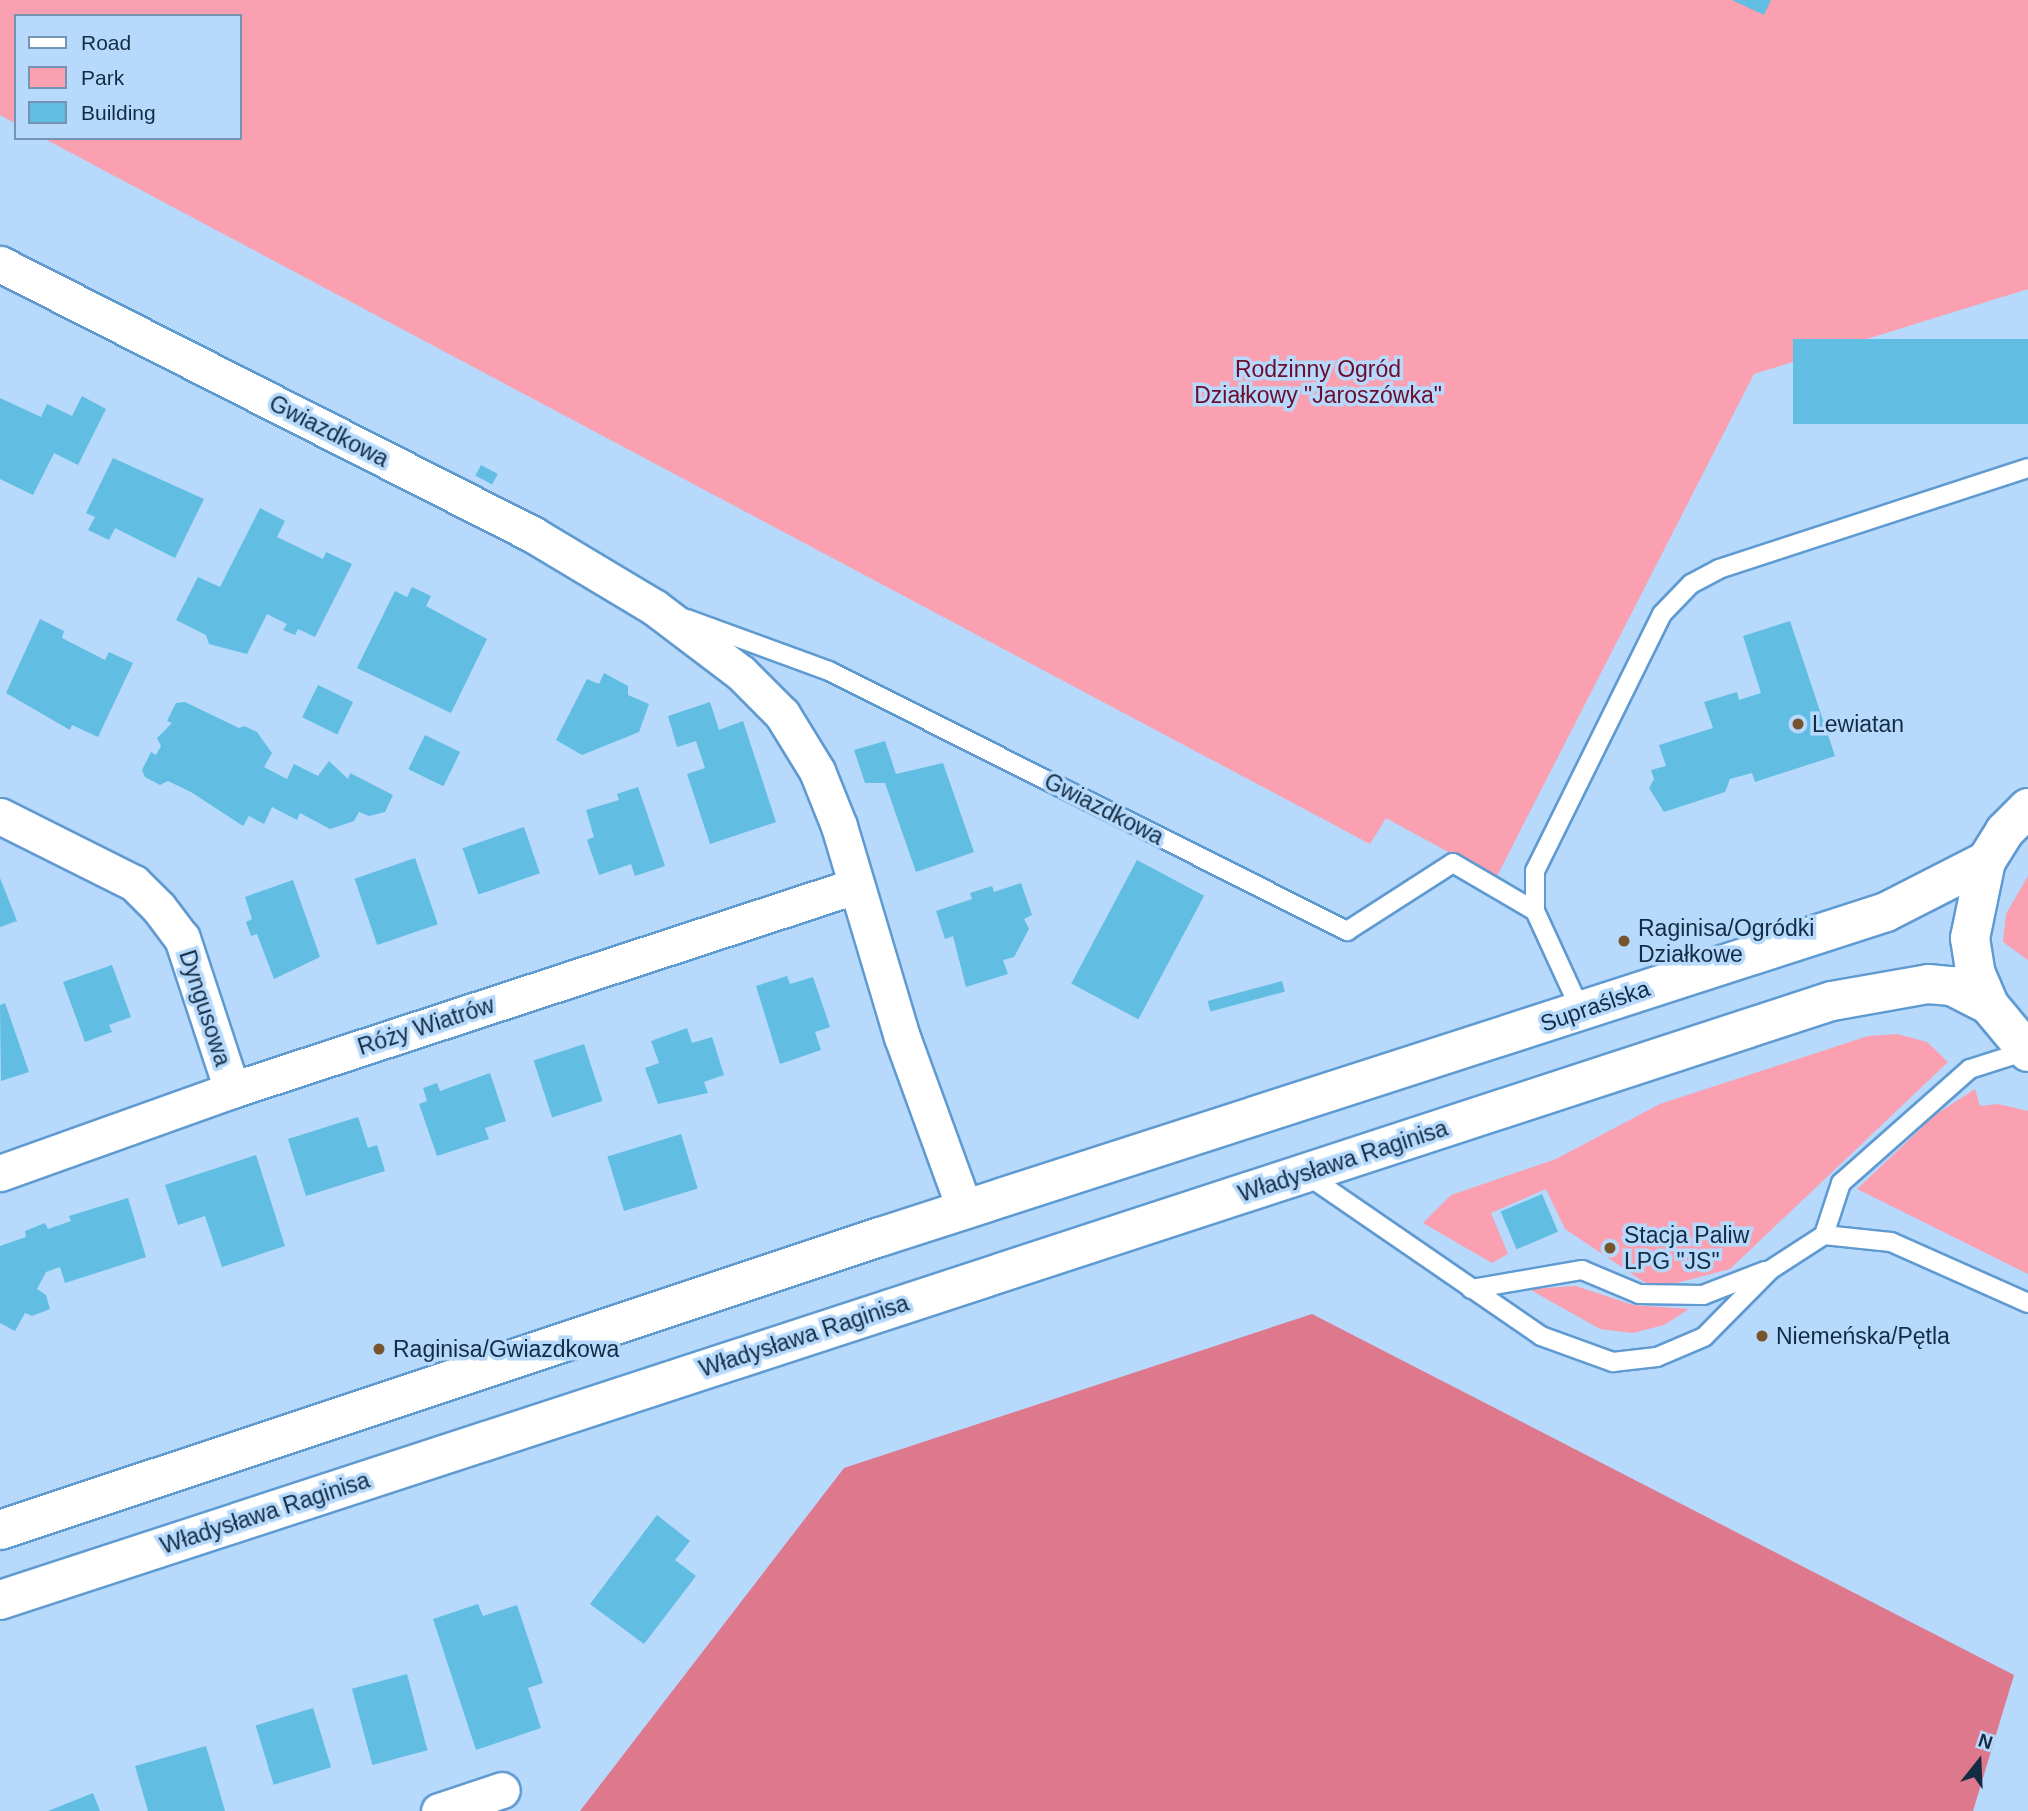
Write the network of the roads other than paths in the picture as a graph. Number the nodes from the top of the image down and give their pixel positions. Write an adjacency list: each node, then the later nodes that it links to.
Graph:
1 (0, 264): 3 (street, Gwiazdkowa)
2 (2028, 468): 8 (lane)
3 (654, 607): 7 (street, Gwiazdkowa); 8 (lane, Gwiazdkowa)
4 (2028, 808): 6 (main road)
5 (0, 816): 12 (street, Dyngusowa)
6 (1986, 861): 9 (main road); 10 (main road, Supraślska)
7 (855, 886): 12 (street, Róży Wiatrów); 15 (street, Gwiazdkowa)
8 (1535, 911): 10 (lane)
9 (1989, 1005): 11 (main road); 14 (main road, Władysława Raginisa)
10 (1581, 1011): 15 (main road, Supraślska)
11 (2027, 1052): 16 (lane)
12 (232, 1090): 13 (street, Róży Wiatrów)
13 (0, 1174)
14 (1307, 1175): 18 (lane); 21 (main road, Władysława Raginisa)
15 (965, 1210): 20 (main road)
16 (1824, 1235): 17 (lane); 19 (lane)
17 (1770, 1270): 18 (lane); 18 (lane)
18 (1471, 1289)
19 (2028, 1303)
20 (0, 1530)
21 (0, 1600)
22 (502, 1790): 23 (street)
23 (439, 1811)

